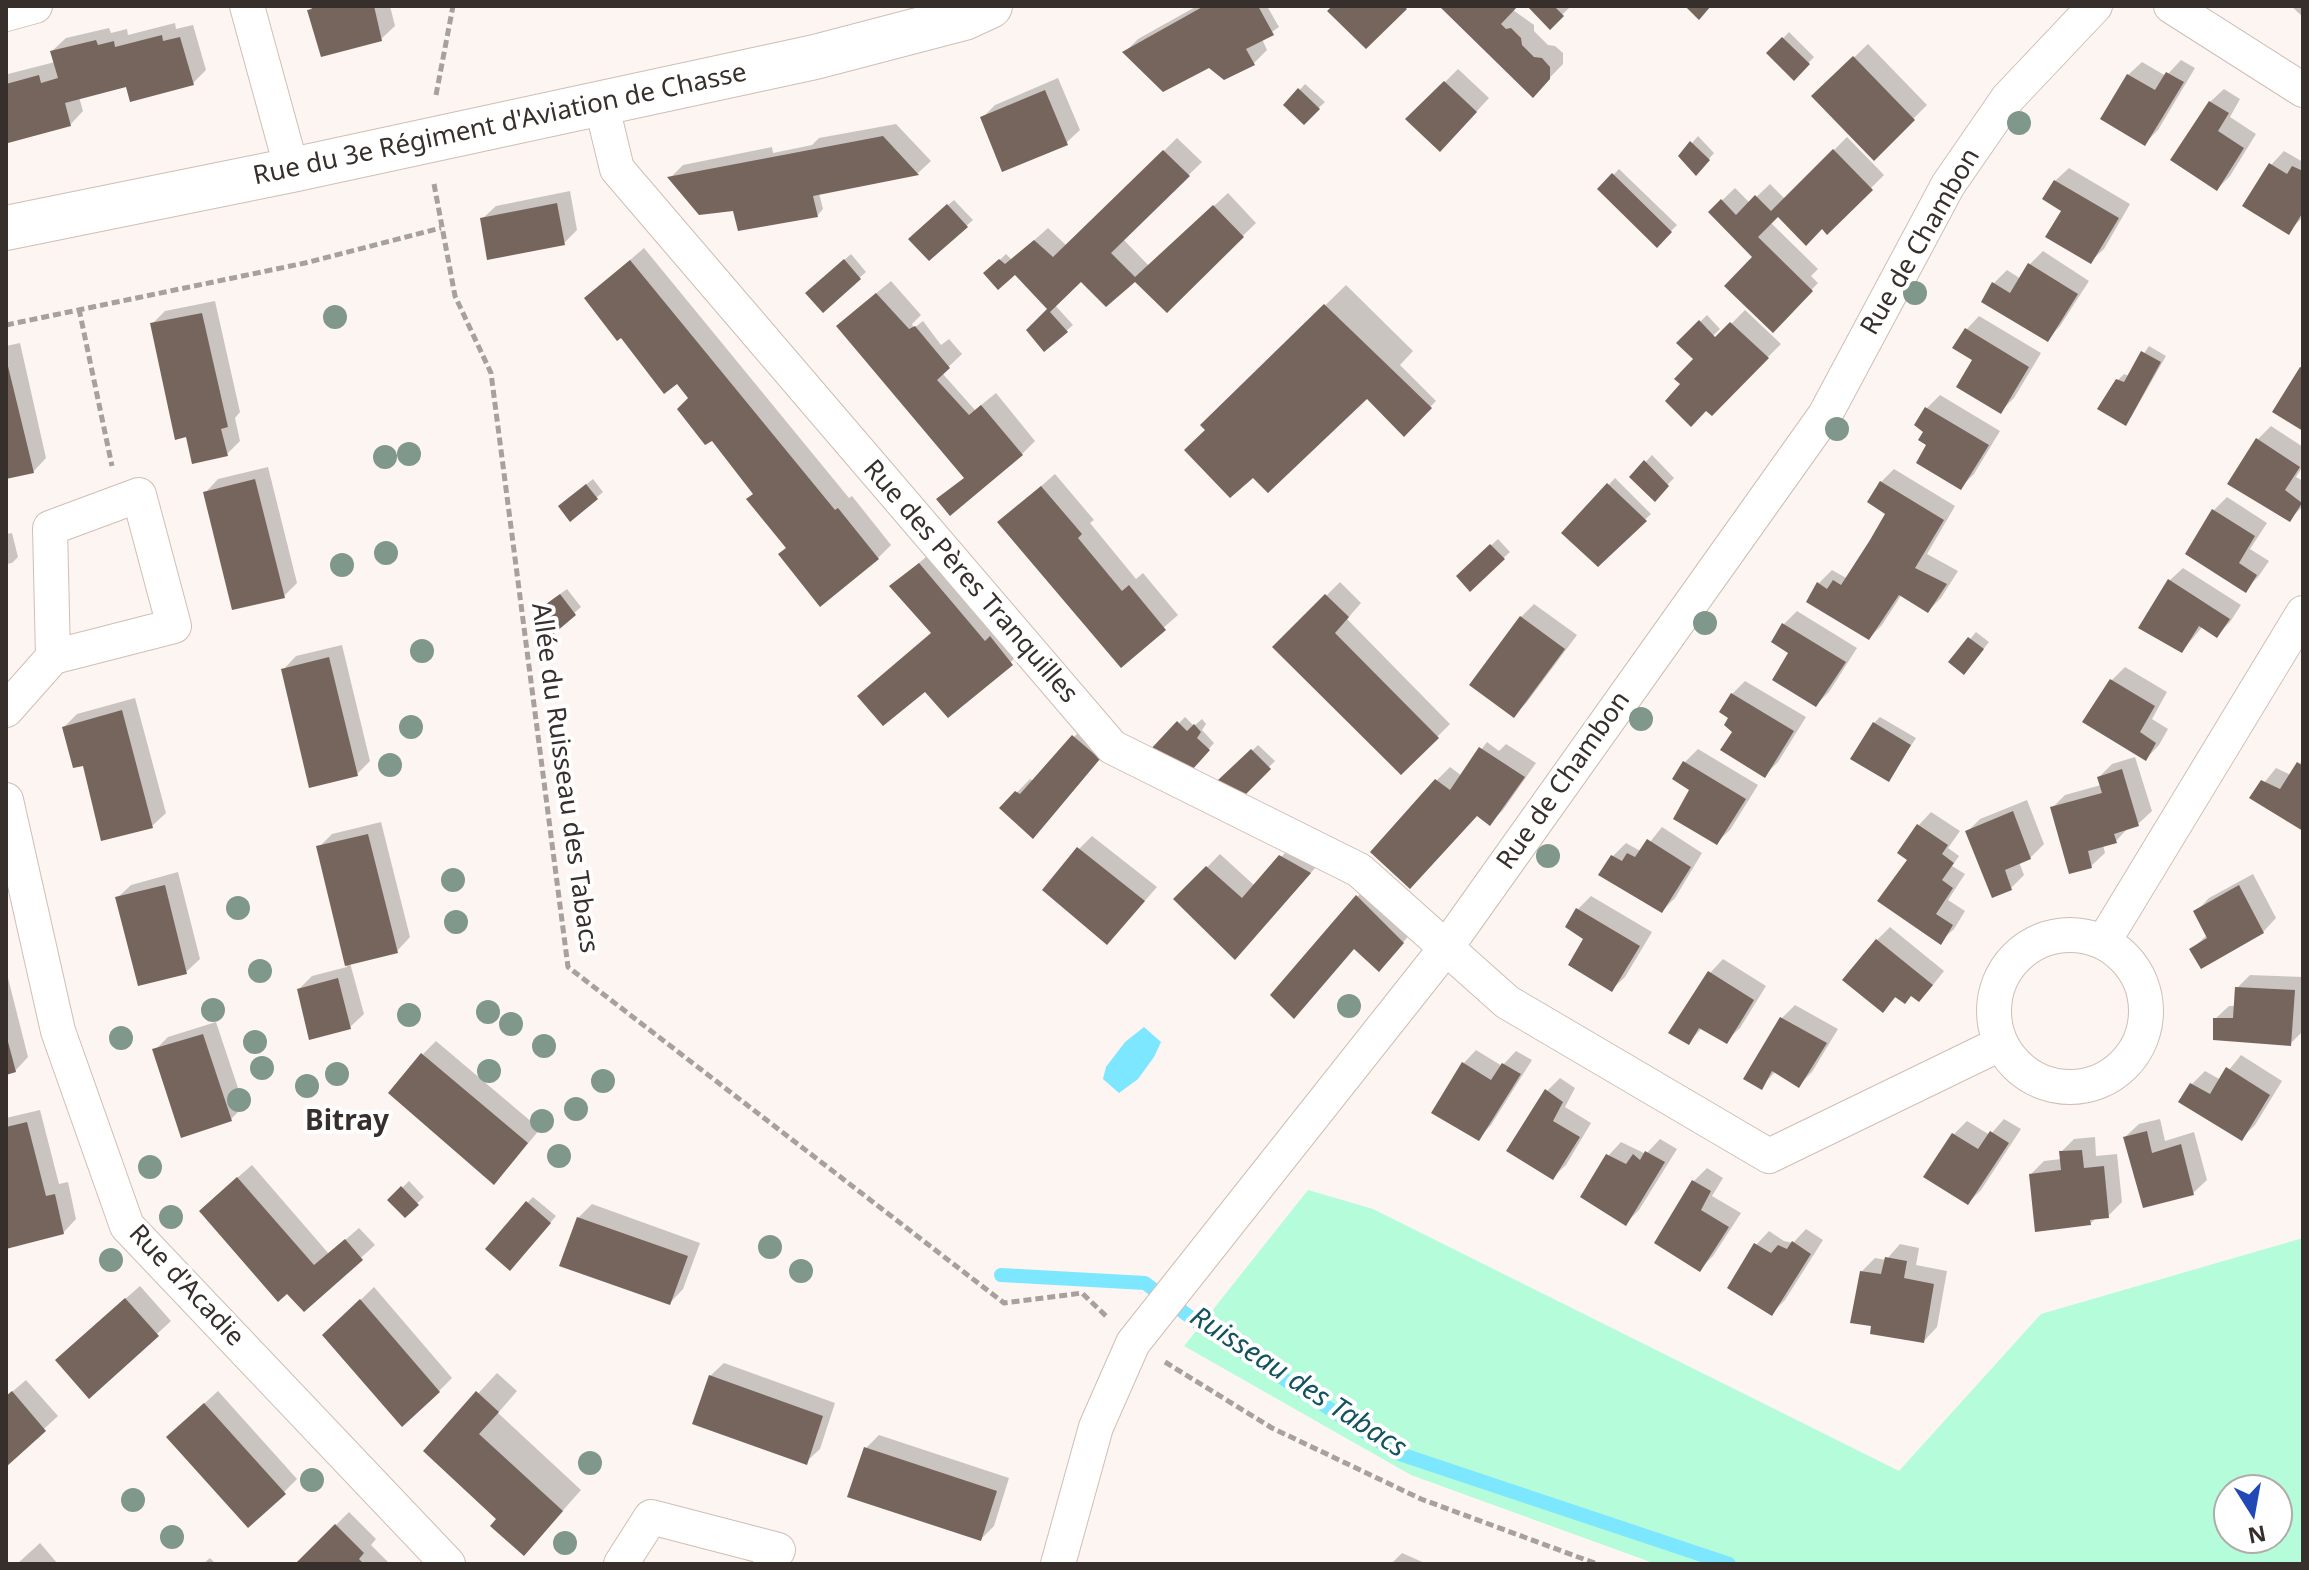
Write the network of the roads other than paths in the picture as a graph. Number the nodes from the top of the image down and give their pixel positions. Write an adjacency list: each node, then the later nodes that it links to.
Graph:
1 (35, 6): 6 (street)
2 (247, 6): 9 (street)
3 (990, 6): 8 (main road, Rue du 3e Régiment d'Aviation de Chasse)
4 (2095, 6): 16 (street, Rue de Chambon)
5 (2171, 6): 7 (street)
6 (6, 14)
7 (2303, 90)
8 (601, 103): 9 (main road, Rue du 3e Régiment d'Aviation de Chasse); 16 (street, Rue des Pères Tranquilles)
9 (292, 170): 10 (main road, Rue du 3e Régiment d'Aviation de Chasse)
10 (6, 228)
11 (2303, 613): 15 (street)
12 (53, 657): 12 (street); 13 (street)
13 (6, 710)
14 (6, 800): 18 (street, Rue d'Acadie)
15 (2104, 941): 17 (street); 17 (street)
16 (1445, 949): 17 (street, Rue des Pères Tranquilles); 21 (street, Rue de Chambon)
17 (2000, 1044)
18 (448, 1564)
19 (621, 1564): 20 (street)
20 (770, 1564)
21 (1058, 1564)

